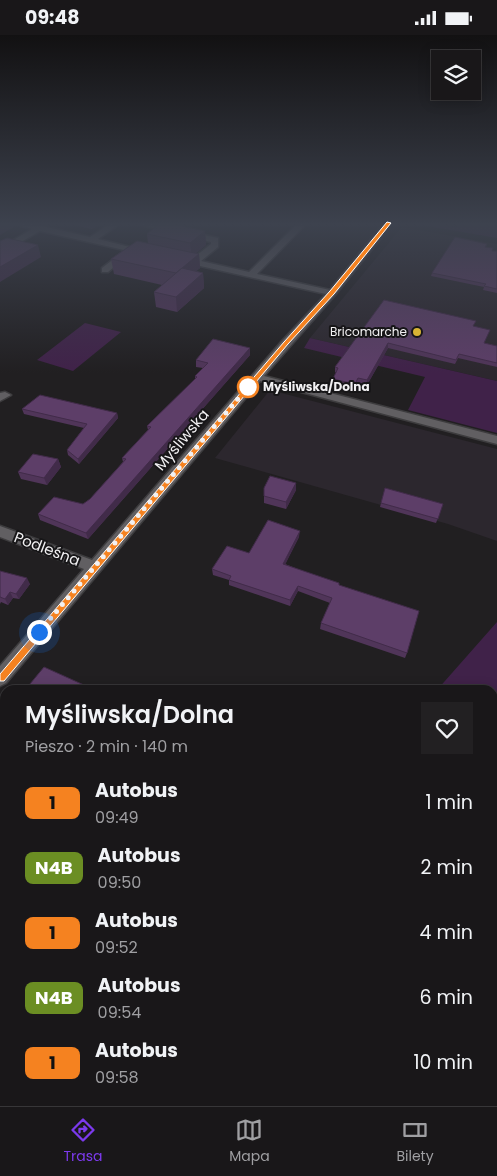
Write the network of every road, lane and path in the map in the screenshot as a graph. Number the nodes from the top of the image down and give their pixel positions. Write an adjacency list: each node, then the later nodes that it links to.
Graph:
1 (242, 273): 3 (street)
2 (348, 273): 4 (street, Myśliwska)
3 (251, 275): 4 (street)
4 (332, 293): 5 (street, Myśliwska)
5 (257, 377): 6 (street); 8 (street, Myśliwska)
6 (497, 440)
7 (0, 531): 8 (street, Podleśna)
8 (95, 567): 9 (street, Myśliwska)
9 (0, 678)

